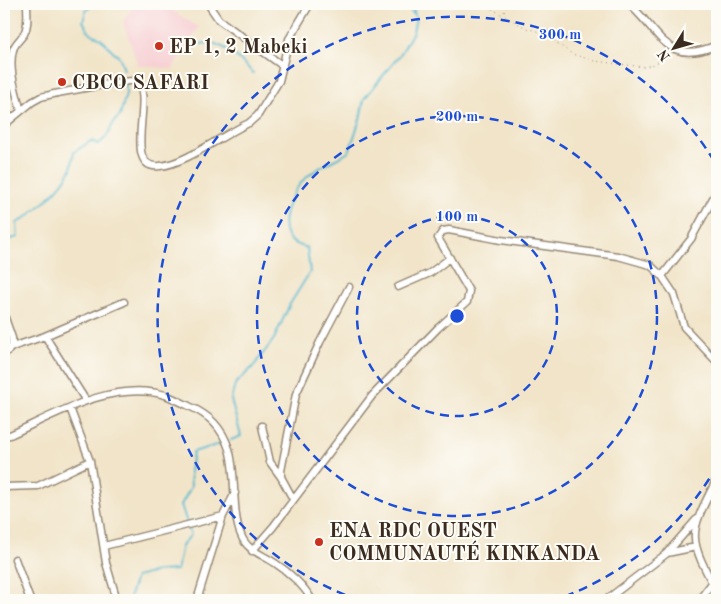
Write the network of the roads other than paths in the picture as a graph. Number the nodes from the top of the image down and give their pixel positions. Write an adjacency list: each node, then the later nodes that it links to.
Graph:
1 (27, 4): 8 (street)
2 (208, 4): 6 (street)
3 (310, 4): 6 (street)
4 (629, 4): 5 (street)
5 (717, 45)
6 (283, 66): 9 (street)
7 (4, 78): 8 (street)
8 (14, 86): 9 (street)
9 (21, 111): 10 (street)
10 (4, 125)
11 (717, 191): 13 (street)
12 (450, 258): 13 (street); 15 (street); 31 (street)
13 (662, 276): 21 (street)
14 (349, 287): 27 (street)
15 (398, 287)
16 (124, 302): 18 (street)
17 (4, 315): 19 (street)
18 (45, 336): 19 (street); 22 (street)
19 (12, 347): 20 (street)
20 (4, 354)
21 (717, 362)
22 (86, 401): 23 (street); 30 (street)
23 (70, 408): 25 (street); 26 (street)
24 (262, 426): 27 (street)
25 (4, 435)
26 (90, 461): 29 (street); 34 (street)
27 (281, 477): 31 (street)
28 (717, 479): 33 (street)
29 (4, 487)
30 (236, 492): 32 (street); 36 (street)
31 (293, 500): 36 (street)
32 (223, 516): 34 (street); 43 (street)
33 (697, 519): 35 (street); 37 (street)
34 (104, 546): 42 (street)
35 (696, 547): 37 (street); 39 (street)
36 (252, 551): 44 (street)
37 (666, 554): 45 (street)
38 (15, 560): 41 (street)
39 (715, 584): 40 (street); 46 (street)
40 (717, 592)
41 (30, 600)
42 (117, 600)
43 (197, 600)
44 (312, 600)
45 (606, 600)
46 (699, 600)

